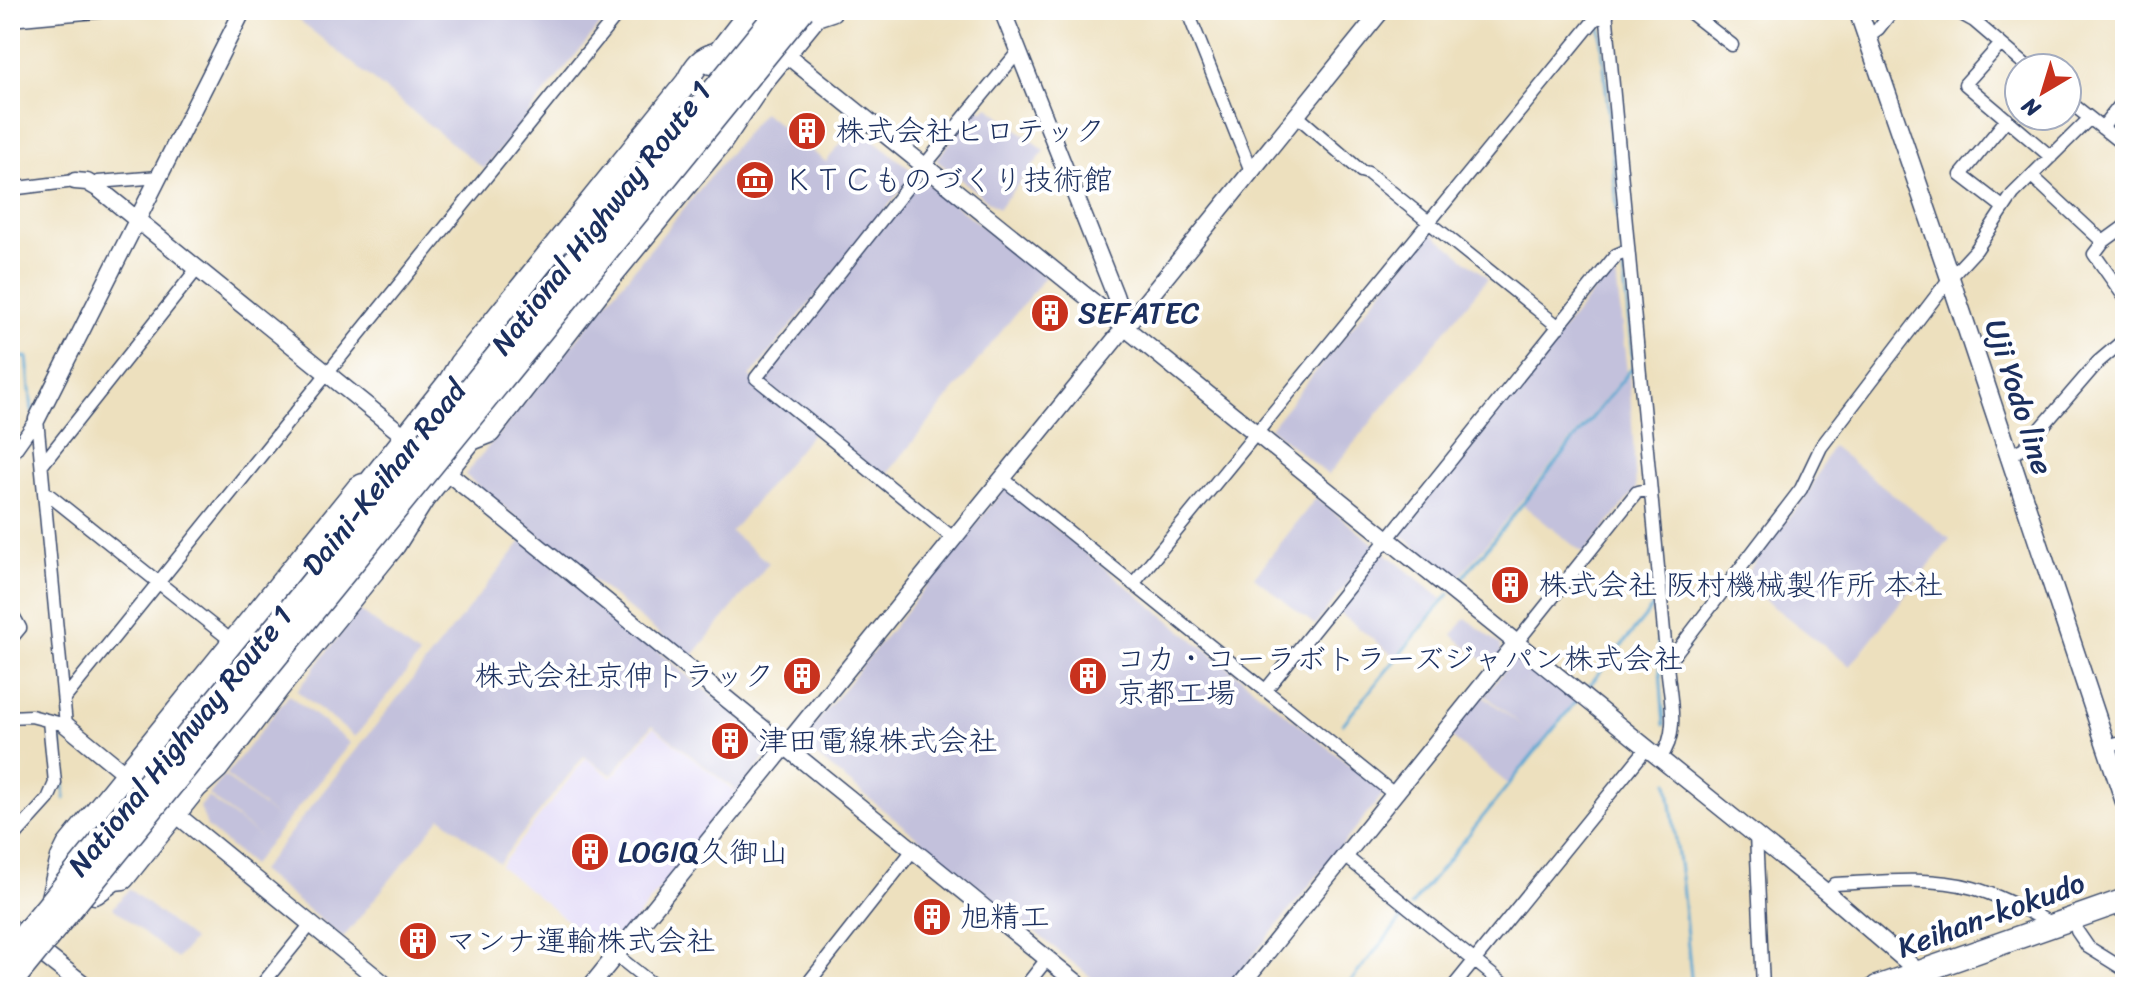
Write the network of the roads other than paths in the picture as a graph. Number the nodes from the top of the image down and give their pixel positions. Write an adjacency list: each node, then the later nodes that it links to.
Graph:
1 (118, 10): 16 (street)
2 (243, 10): 39 (street)
3 (621, 10): 56 (street)
4 (770, 10): 15 (highway, National Highway Route 1)
5 (779, 10): 111 (highway, Daini-Keihan Road, bridge)
6 (1002, 10): 21 (street)
7 (1187, 10): 38 (street)
8 (1687, 10): 19 (street)
9 (1858, 10): 17 (main road, Uji Yodo line)
10 (1893, 10): 17 (street)
11 (816, 11): 20 (highway); 119 (highway, Daini-Keihan Road, bridge)
12 (1960, 12): 18 (street)
13 (1607, 13): 46 (street); 49 (street)
14 (1373, 14): 28 (street)
15 (746, 17): 20 (street); 23 (highway); 26 (highway, National Highway Route 1)
16 (10, 20)
17 (1867, 37): 51 (main road, Uji Yodo line)
18 (2001, 44): 22 (street); 29 (street)
19 (1732, 45)
20 (781, 50): 25 (highway); 30 (highway, National Highway Route 1); 37 (street)
21 (1018, 52): 37 (street); 53 (street)
22 (2010, 52)
23 (719, 53): 26 (highway); 58 (highway)
24 (2125, 99): 33 (street)
25 (745, 110): 30 (highway); 62 (highway)
26 (688, 111): 57 (highway, National Highway Route 1)
27 (2083, 114): 31 (street)
28 (1296, 115): 38 (street); 46 (street)
29 (2003, 116)
30 (718, 119): 59 (highway, National Highway Route 1)
31 (2089, 119): 33 (street); 36 (street)
32 (2003, 124): 44 (street)
33 (2102, 128): 35 (street)
34 (2022, 132): 36 (street)
35 (2125, 146)
36 (2051, 157): 40 (street)
37 (924, 166): 53 (street); 74 (street)
38 (1251, 171): 53 (street)
39 (159, 177): 42 (street); 45 (street)
40 (2033, 177): 44 (street); 48 (street)
41 (75, 181): 43 (street); 45 (street)
42 (98, 182)
43 (10, 189)
44 (2004, 208): 51 (street)
45 (138, 220): 50 (street); 60 (street)
46 (1429, 222): 54 (street); 61 (street)
47 (2125, 226): 48 (street)
48 (2103, 242): 52 (street)
49 (1628, 250): 54 (street); 70 (street)
50 (197, 269): 56 (street); 66 (street)
51 (1950, 278): 64 (main road, Uji Yodo line); 83 (street)
52 (2125, 298)
53 (1125, 325): 61 (street); 68 (street)
54 (1559, 327): 75 (street)
55 (2125, 339): 64 (street)
56 (325, 374): 63 (street); 77 (street)
57 (474, 375): 58 (highway); 63 (highway, National Highway Route 1)
58 (450, 381): 63 (highway)
59 (488, 410): 62 (highway); 67 (highway, National Highway Route 1)
60 (37, 419): 65 (street); 66 (street)
61 (1257, 432): 75 (street); 78 (street)
62 (471, 439): 67 (highway)
63 (411, 441): 67 (street); 69 (highway); 72 (highway, National Highway Route 1)
64 (2008, 456): 94 (main road, Uji Yodo line)
65 (10, 457)
66 (42, 465): 71 (street)
67 (442, 468): 73 (highway); 76 (highway, National Highway Route 1); 93 (street)
68 (1002, 478): 74 (street); 78 (street)
69 (371, 481): 72 (highway); 81 (highway)
70 (1650, 489): 82 (street); 83 (street)
71 (44, 491): 77 (street); 85 (street)
72 (360, 516): 86 (highway, National Highway Route 1)
73 (410, 522): 76 (highway); 96 (highway)
74 (953, 538): 93 (street)
75 (1388, 538): 82 (street); 84 (street)
76 (378, 543): 88 (highway, National Highway Route 1)
77 (158, 582): 81 (street); 85 (street)
78 (1133, 584): 84 (street)
79 (10, 610): 80 (street)
80 (10, 640)
81 (233, 642): 87 (highway)
82 (1517, 642): 95 (street); 98 (street)
83 (1667, 664): 95 (street)
84 (1265, 691): 98 (street)
85 (65, 698): 91 (street)
86 (210, 701): 87 (highway); 97 (highway, National Highway Route 1)
87 (182, 705): 97 (highway)
88 (242, 711): 96 (highway); 100 (highway, National Highway Route 1)
89 (10, 717): 90 (street)
90 (49, 721): 91 (street); 102 (street)
91 (66, 725): 97 (street)
92 (2125, 742): 94 (street)
93 (784, 746): 103 (street); 114 (street)
94 (2106, 747): 99 (main road, Uji Yodo line)
95 (1654, 753): 101 (street); 116 (street)
96 (205, 776): 100 (highway)
97 (134, 780): 100 (street); 111 (highway, National Highway Route 1)
98 (1394, 794): 104 (street)
99 (2125, 802)
100 (171, 810): 108 (street); 113 (highway, National Highway Route 1)
101 (1756, 835): 105 (street); 133 (street)
102 (10, 841)
103 (913, 850): 115 (street); 127 (street)
104 (1345, 856): 116 (street); 130 (street)
105 (1827, 893): 109 (street); 112 (street)
106 (2125, 900): 109 (highway, Keihan-kokudo)
107 (2125, 914): 110 (highway, Keihan-kokudo)
108 (311, 924): 123 (street); 124 (street)
109 (2053, 924): 118 (highway, Keihan-kokudo)
110 (2077, 931): 117 (street); 118 (highway, Keihan-kokudo)
111 (13, 942): 113 (main road)
112 (1893, 949): 118 (street); 120 (street)
113 (45, 955): 121 (highway, National Highway Route 1); 122 (main road)
114 (616, 955): 125 (street); 126 (street)
115 (1047, 959): 128 (street); 129 (street)
116 (1474, 961): 131 (street); 132 (street)
117 (2125, 970)
118 (1927, 982): 120 (highway, Keihan-kokudo)
119 (10, 984)
120 (1883, 985)
121 (18, 987)
122 (86, 987)
123 (260, 987)
124 (388, 987)
125 (590, 987)
126 (656, 987)
127 (805, 987)
128 (1025, 987)
129 (1082, 987)
130 (1239, 987)
131 (1453, 987)
132 (1507, 987)
133 (1763, 987)

